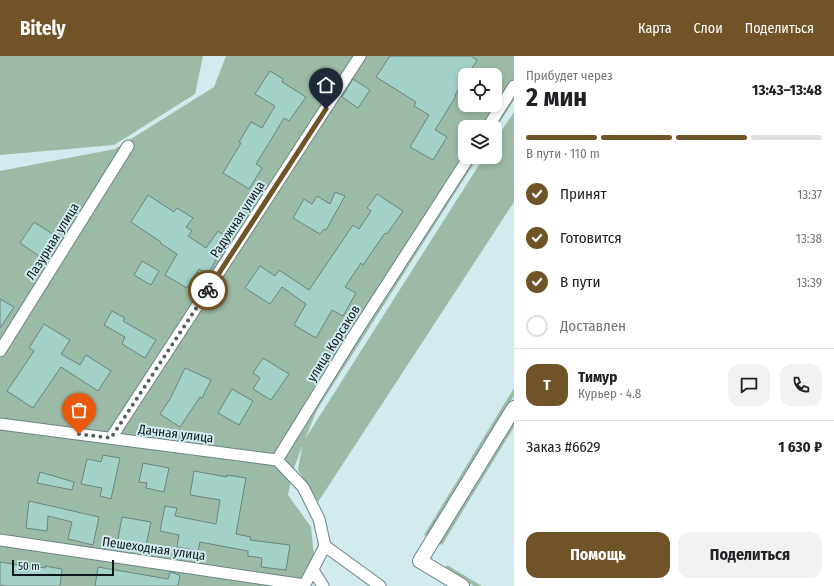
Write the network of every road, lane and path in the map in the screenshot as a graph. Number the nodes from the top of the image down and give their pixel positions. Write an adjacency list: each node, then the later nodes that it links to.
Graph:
1 (360, 56): 9 (street, Радужная улица)
2 (514, 86): 3 (street)
3 (492, 120)
4 (128, 146): 6 (street, Лазурная улица)
5 (464, 164): 10 (street, улица Корсаков)
6 (0, 351)
7 (514, 408): 17 (street)
8 (0, 424): 9 (street, Дачная улица)
9 (111, 438): 10 (street, Дачная улица)
10 (277, 460): 12 (street)
11 (0, 540): 14 (street, Пешеходная улица)
12 (325, 546): 13 (street); 16 (street)
13 (313, 570): 14 (street); 15 (street)
14 (304, 585)
15 (323, 586)
16 (380, 586)
17 (462, 586)

